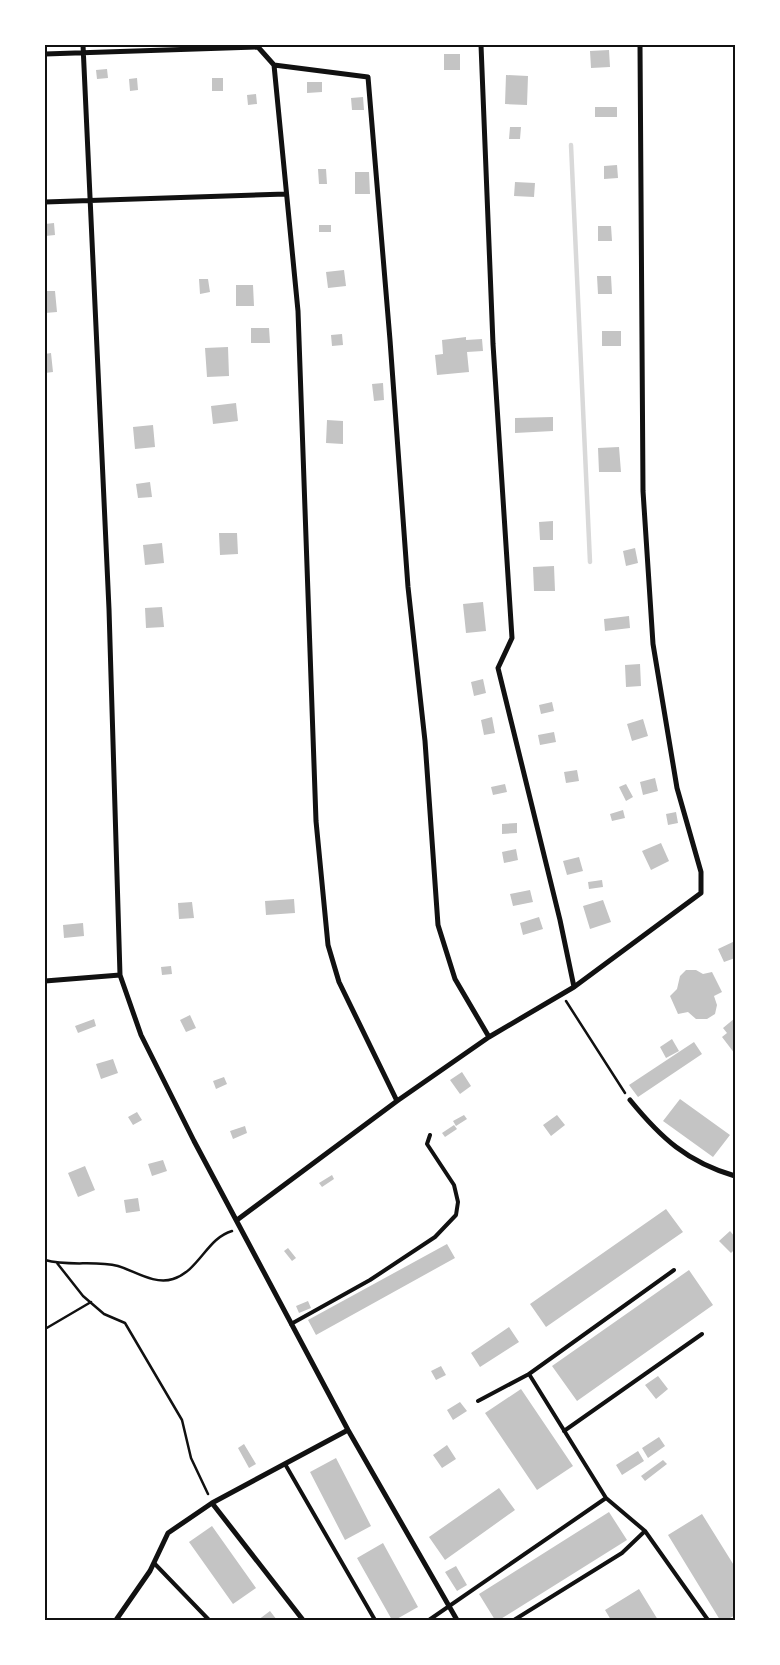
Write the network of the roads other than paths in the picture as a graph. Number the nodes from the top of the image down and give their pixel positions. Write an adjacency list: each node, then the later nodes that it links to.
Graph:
1 (83, 45): 4 (street)
2 (481, 45): 12 (street)
3 (640, 45): 12 (street)
4 (83, 52): 5 (street); 6 (street); 8 (street)
5 (45, 54)
6 (274, 64): 7 (street); 13 (street)
7 (286, 194): 8 (street); 15 (street)
8 (90, 200): 9 (street); 10 (street)
9 (45, 202)
10 (120, 975): 11 (street); 18 (street)
11 (45, 981)
12 (574, 987): 13 (street)
13 (489, 1037): 15 (street)
14 (630, 1100): 17 (street)
15 (397, 1101): 18 (street)
16 (430, 1135): 20 (lane)
17 (735, 1176)
18 (237, 1220): 20 (street)
19 (674, 1270): 22 (lane)
20 (291, 1324): 24 (street)
21 (702, 1334): 25 (lane)
22 (529, 1374): 23 (lane); 25 (lane)
23 (478, 1401)
24 (348, 1430): 26 (street); 31 (street)
25 (564, 1431): 27 (lane)
26 (285, 1464): 28 (street); 35 (lane)
27 (606, 1498): 29 (lane); 31 (lane)
28 (212, 1503): 30 (street); 34 (street)
29 (645, 1531): 38 (lane); 39 (lane)
30 (154, 1563): 32 (street); 33 (lane)
31 (449, 1607): 36 (lane); 37 (street)
32 (116, 1620)
33 (209, 1620)
34 (303, 1620)
35 (375, 1620)
36 (430, 1620)
37 (457, 1620)
38 (514, 1620)
39 (708, 1620)

